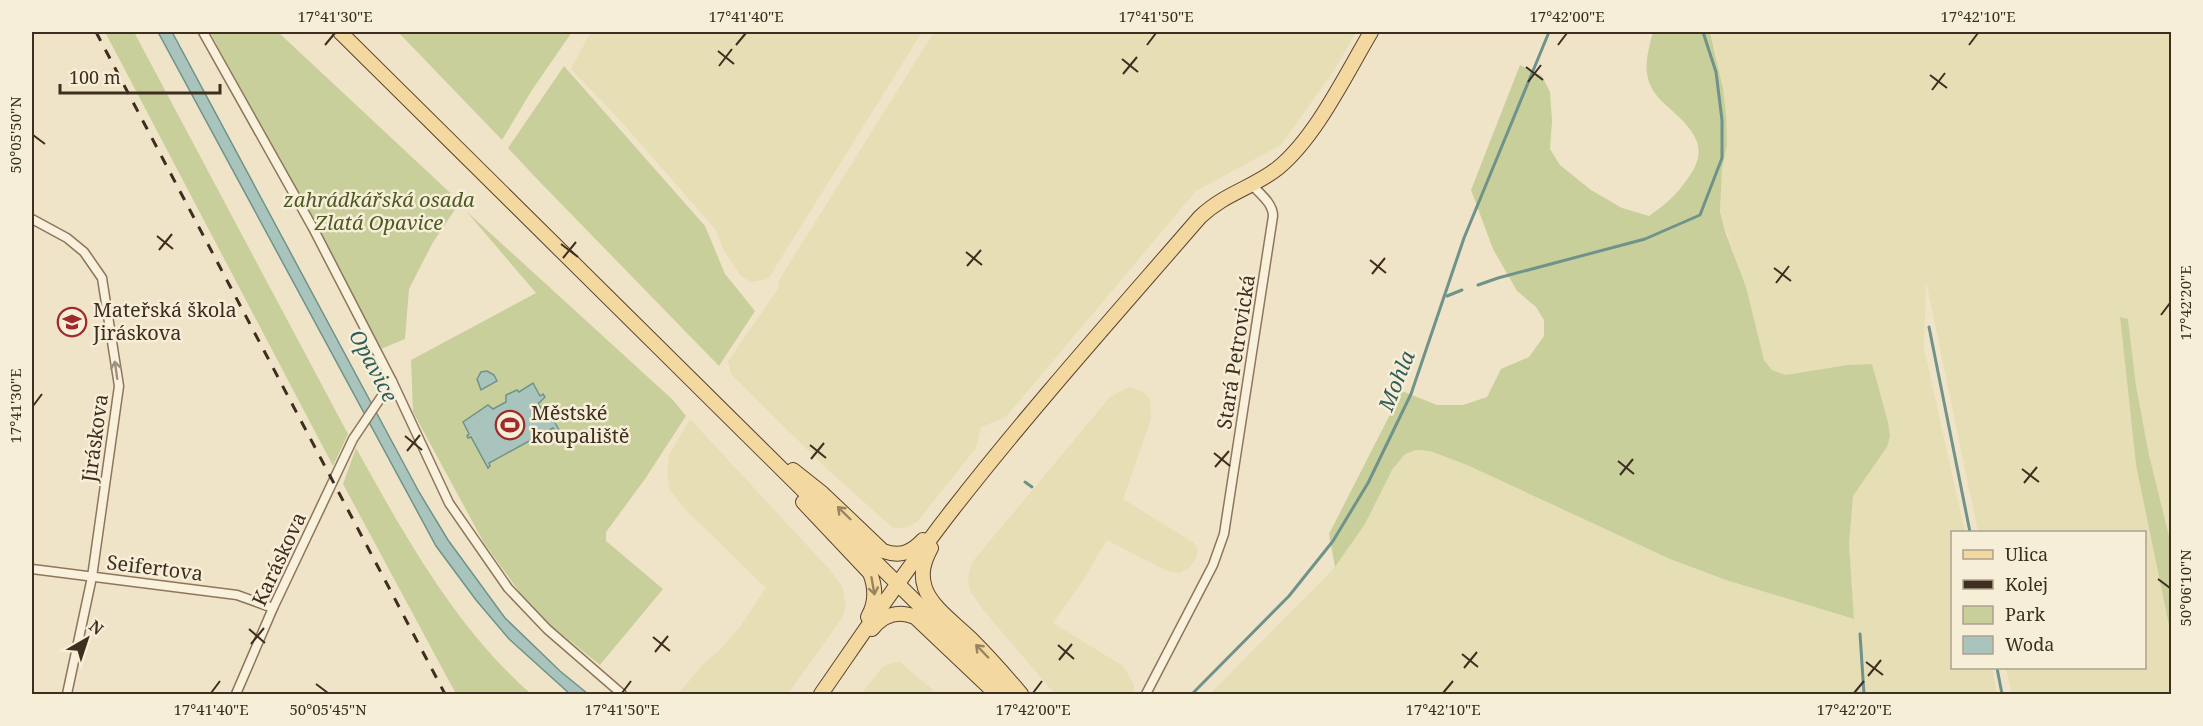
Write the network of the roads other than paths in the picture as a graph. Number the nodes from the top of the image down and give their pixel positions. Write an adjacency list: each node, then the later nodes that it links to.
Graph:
1 (203, 32): 6 (street)
2 (340, 32): 7 (main road)
3 (1371, 32): 4 (main road)
4 (1251, 184): 8 (main road); 21 (street, Stará Petrovická)
5 (32, 219): 10 (street, Jiráskova, one-way to 5)
6 (392, 381): 12 (street, Karáskova); 16 (street)
7 (757, 445): 8 (main road, one-way to 7); 11 (main road); 13 (main road, one-way to 13)
8 (952, 510): 11 (main road); 20 (main road, one-way to 8)
9 (32, 569): 10 (street, Seifertova)
10 (92, 577): 12 (street, Seifertova); 14 (street, Jiráskova)
11 (897, 584): 13 (main road); 19 (main road)
12 (273, 608): 15 (street, Karáskova)
13 (845, 659): 17 (main road); 18 (main road)
14 (67, 694)
15 (236, 694)
16 (622, 694)
17 (821, 694)
18 (998, 694)
19 (1009, 694)
20 (1021, 694)
21 (1146, 694)

